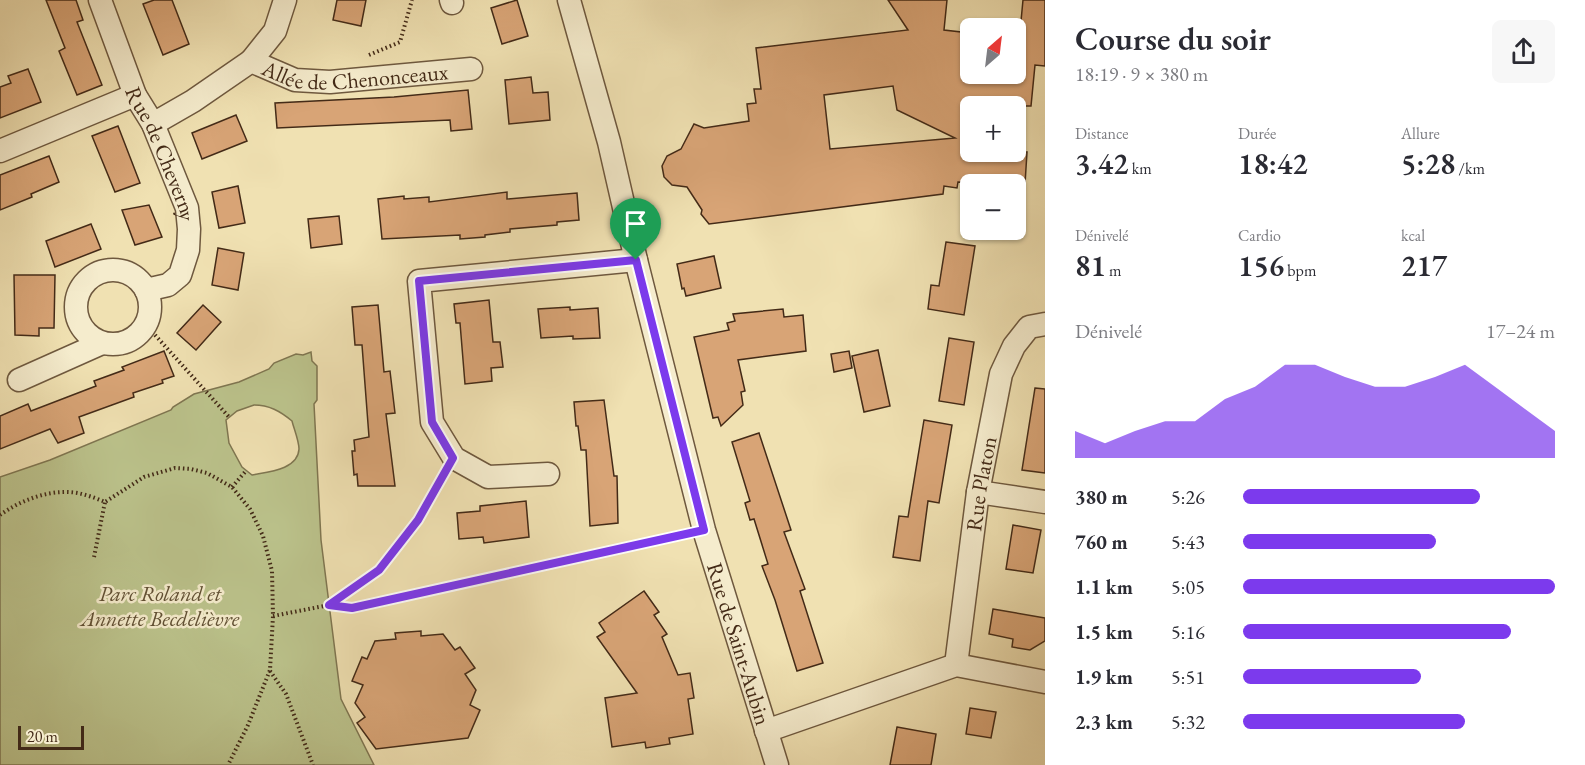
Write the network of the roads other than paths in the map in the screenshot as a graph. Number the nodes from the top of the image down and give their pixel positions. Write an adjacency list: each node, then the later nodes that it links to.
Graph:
1 (100, 0): 6 (street, Rue de Cheverny)
2 (285, 0): 4 (street)
3 (568, 0): 9 (street, Rue de Saint-Aubin)
4 (250, 61): 5 (street, Allée de Chenonceaux); 7 (street, Allée de Chenonceaux)
5 (471, 69)
6 (135, 95): 7 (street, Rue de Cheverny); 8 (street)
7 (153, 124): 10 (street, Rue de Cheverny)
8 (0, 151)
9 (636, 260): 14 (street); 19 (street, Rue de Saint-Aubin)
10 (146, 290): 12 (street); 12 (street)
11 (1045, 324): 15 (street, Rue Platon)
12 (102, 343): 13 (street)
13 (18, 380)
14 (548, 474)
15 (978, 492): 16 (street); 17 (street, Rue Platon)
16 (1045, 502)
17 (956, 665): 18 (street); 19 (street)
18 (1045, 681)
19 (766, 731): 20 (street, Rue de Saint-Aubin)
20 (777, 765)

